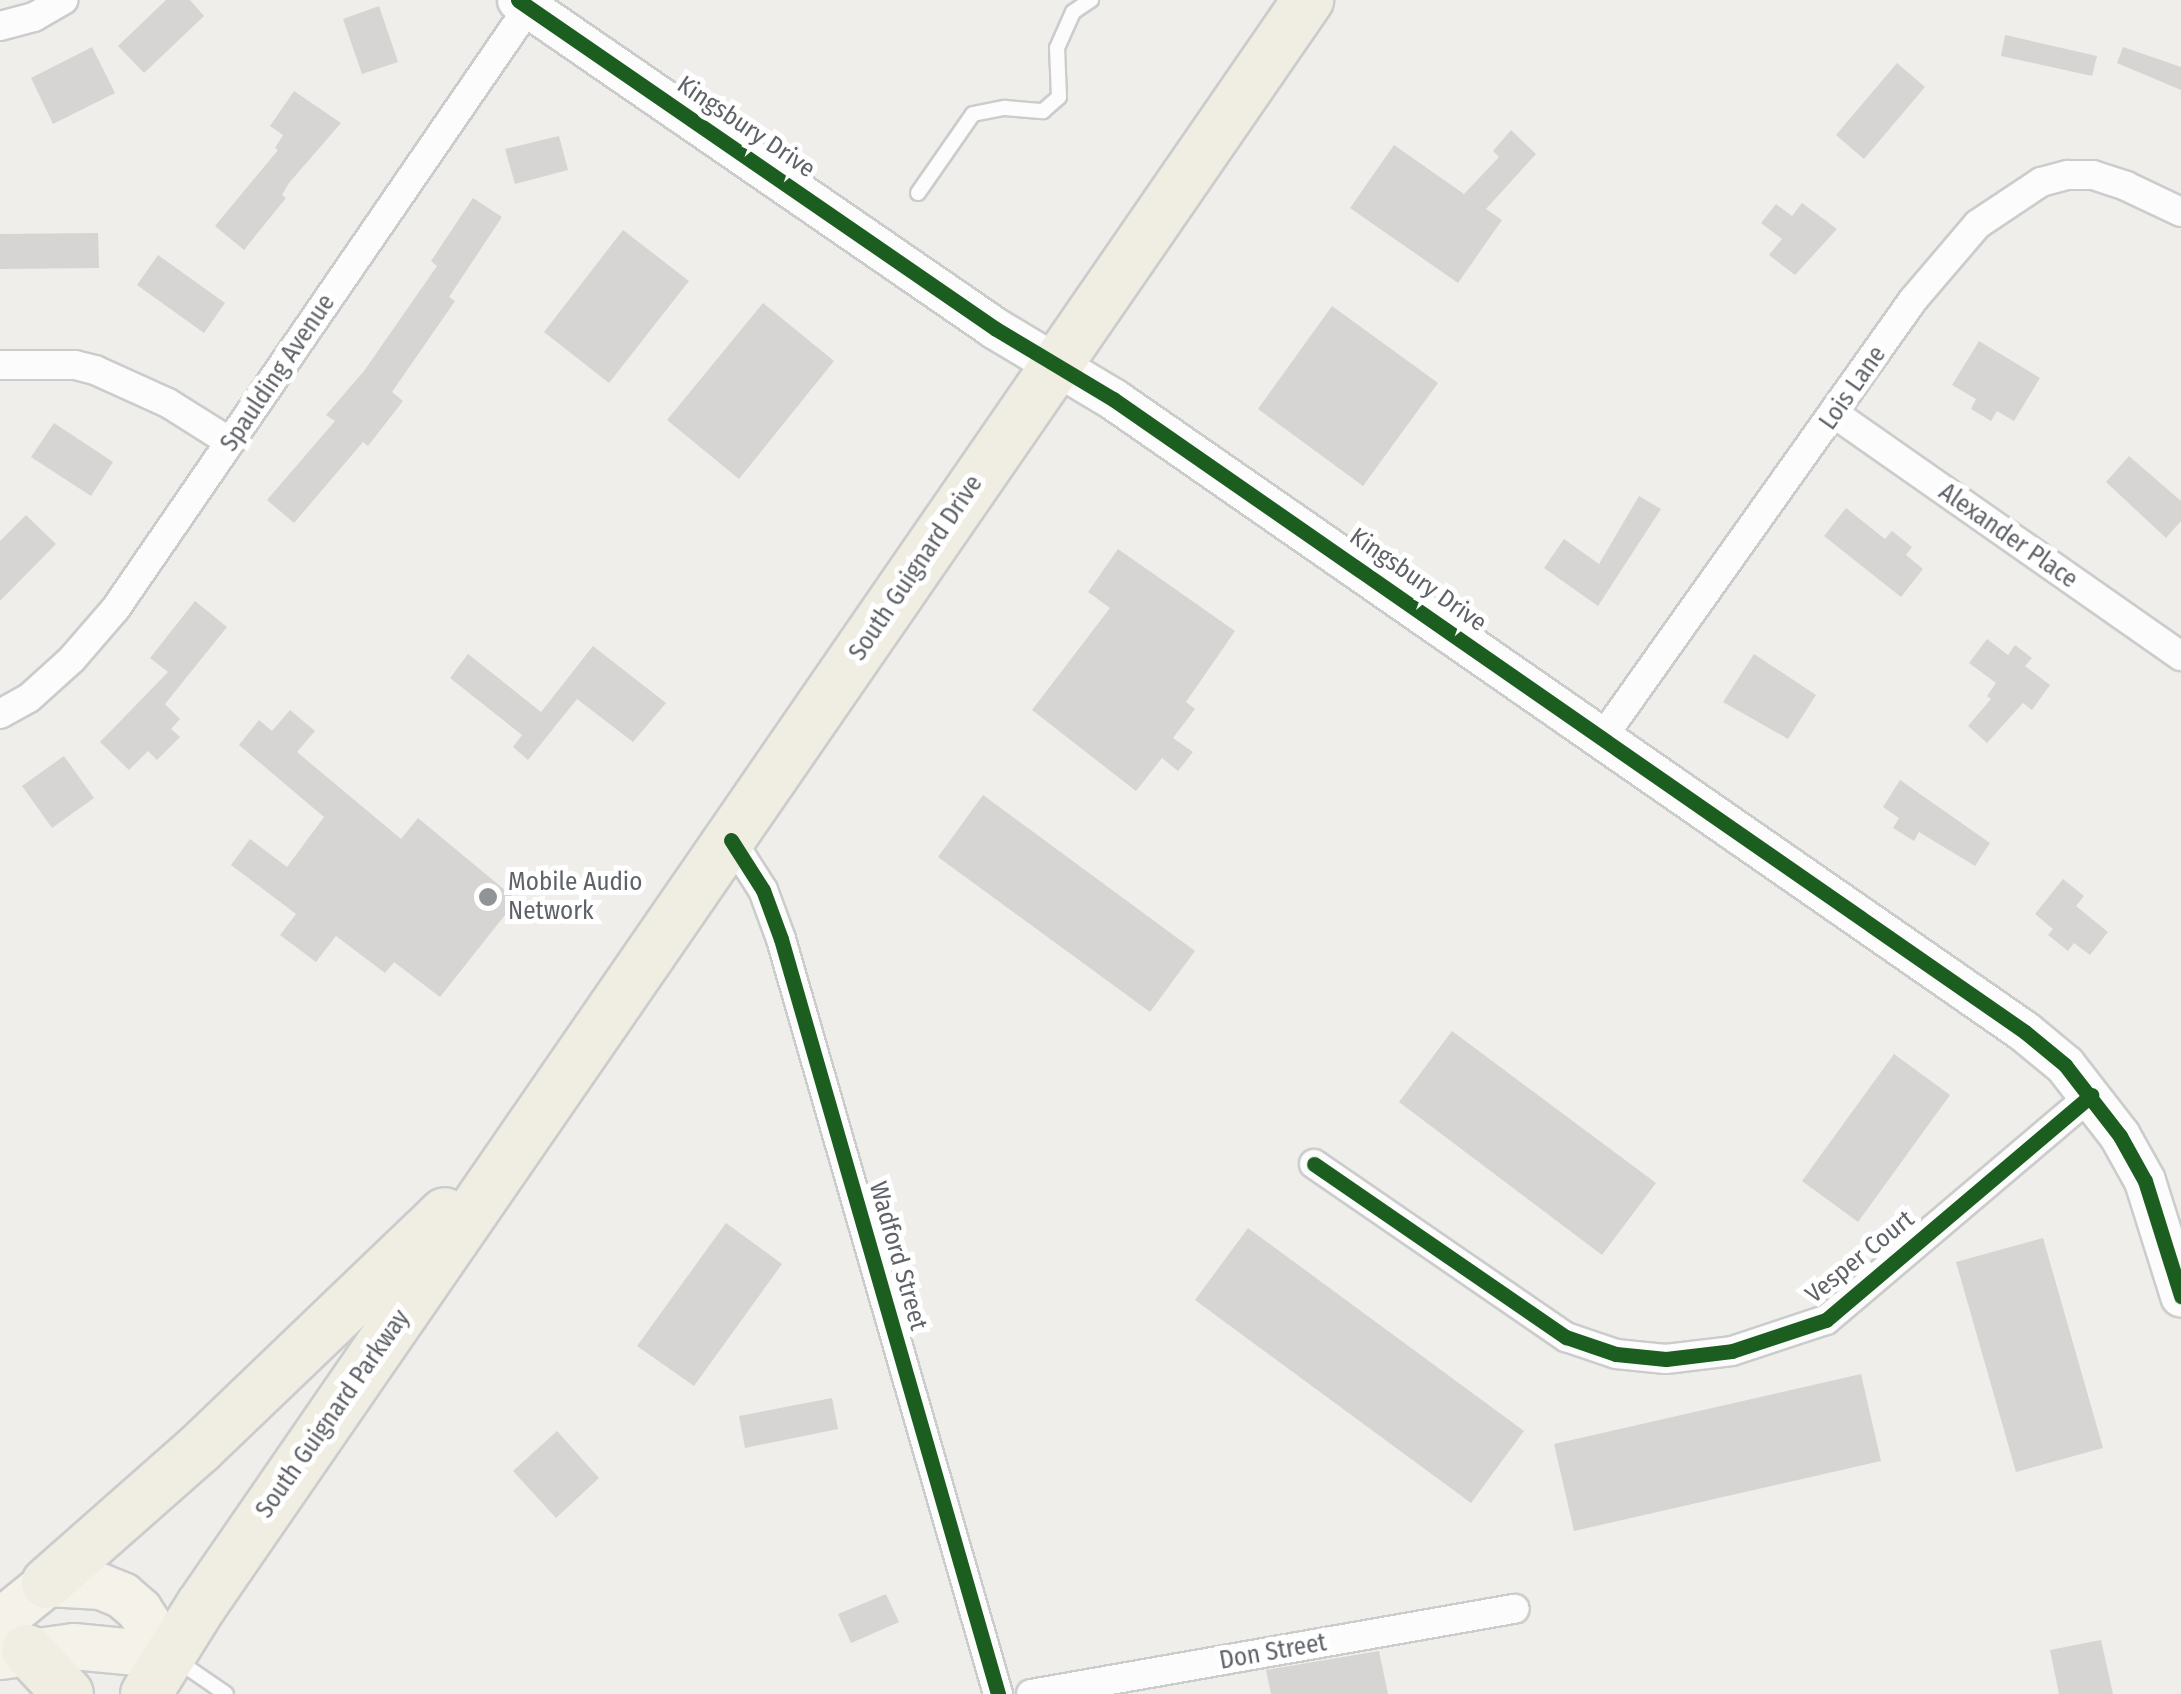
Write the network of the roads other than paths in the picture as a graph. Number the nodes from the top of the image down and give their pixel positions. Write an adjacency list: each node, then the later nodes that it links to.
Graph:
1 (64, 0): 5 (street)
2 (1090, 0): 6 (lane)
3 (1308, 0): 8 (highway, South Guignard Drive)
4 (523, 4): 8 (street, Kingsbury Drive); 11 (street, Spaulding Avenue)
5 (0, 26)
6 (918, 193)
7 (2181, 212): 10 (street, Lois Lane)
8 (1056, 364): 14 (street, Kingsbury Drive); 15 (highway, South Guignard Drive)
9 (0, 365): 11 (street)
10 (1835, 414): 12 (street, Alexander Place); 14 (street, Lois Lane)
11 (230, 442): 13 (street, Spaulding Avenue)
12 (2181, 656)
13 (0, 714)
14 (1602, 738): 16 (street, Kingsbury Drive)
15 (731, 840): 17 (highway, South Guignard Drive); 26 (street, Wadford Street)
16 (2091, 1095): 18 (street, Vesper Court); 19 (street, Kingsbury Drive)
17 (524, 1136): 20 (highway); 23 (highway, South Guignard Parkway)
18 (1314, 1164)
19 (2181, 1296)
20 (47, 1583): 22 (main road); 23 (main road)
21 (1515, 1609): 27 (street, Don Street)
22 (9, 1642): 23 (main road); 24 (highway)
23 (158, 1675): 25 (lane)
24 (68, 1694)
25 (226, 1694)
26 (998, 1694)
27 (1031, 1694)

